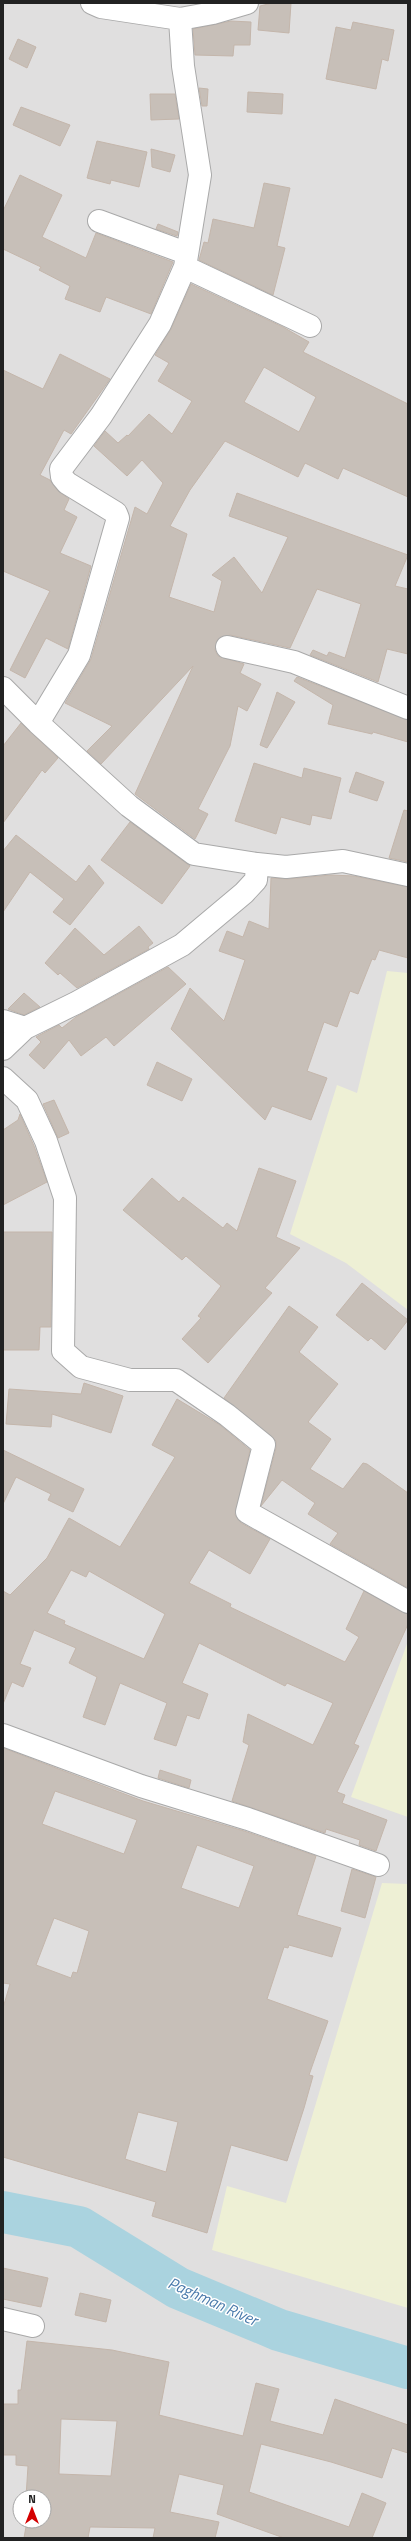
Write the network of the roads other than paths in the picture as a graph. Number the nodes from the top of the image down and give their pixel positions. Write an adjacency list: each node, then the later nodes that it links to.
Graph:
1 (92, 3): 3 (street)
2 (247, 3): 3 (street)
3 (180, 19): 5 (street)
4 (99, 220): 5 (street)
5 (186, 260): 6 (street); 10 (street)
6 (310, 326)
7 (227, 647): 9 (street)
8 (3, 688): 10 (street)
9 (408, 708)
10 (38, 723): 11 (street)
11 (257, 864): 12 (street); 14 (street)
12 (408, 876)
13 (3, 1021): 14 (street)
14 (25, 1028): 15 (street)
15 (3, 1048)
16 (3, 1078): 17 (street)
17 (408, 1602)
18 (3, 1735): 19 (street)
19 (378, 1866)
20 (3, 2319): 21 (street)
21 (33, 2326)

